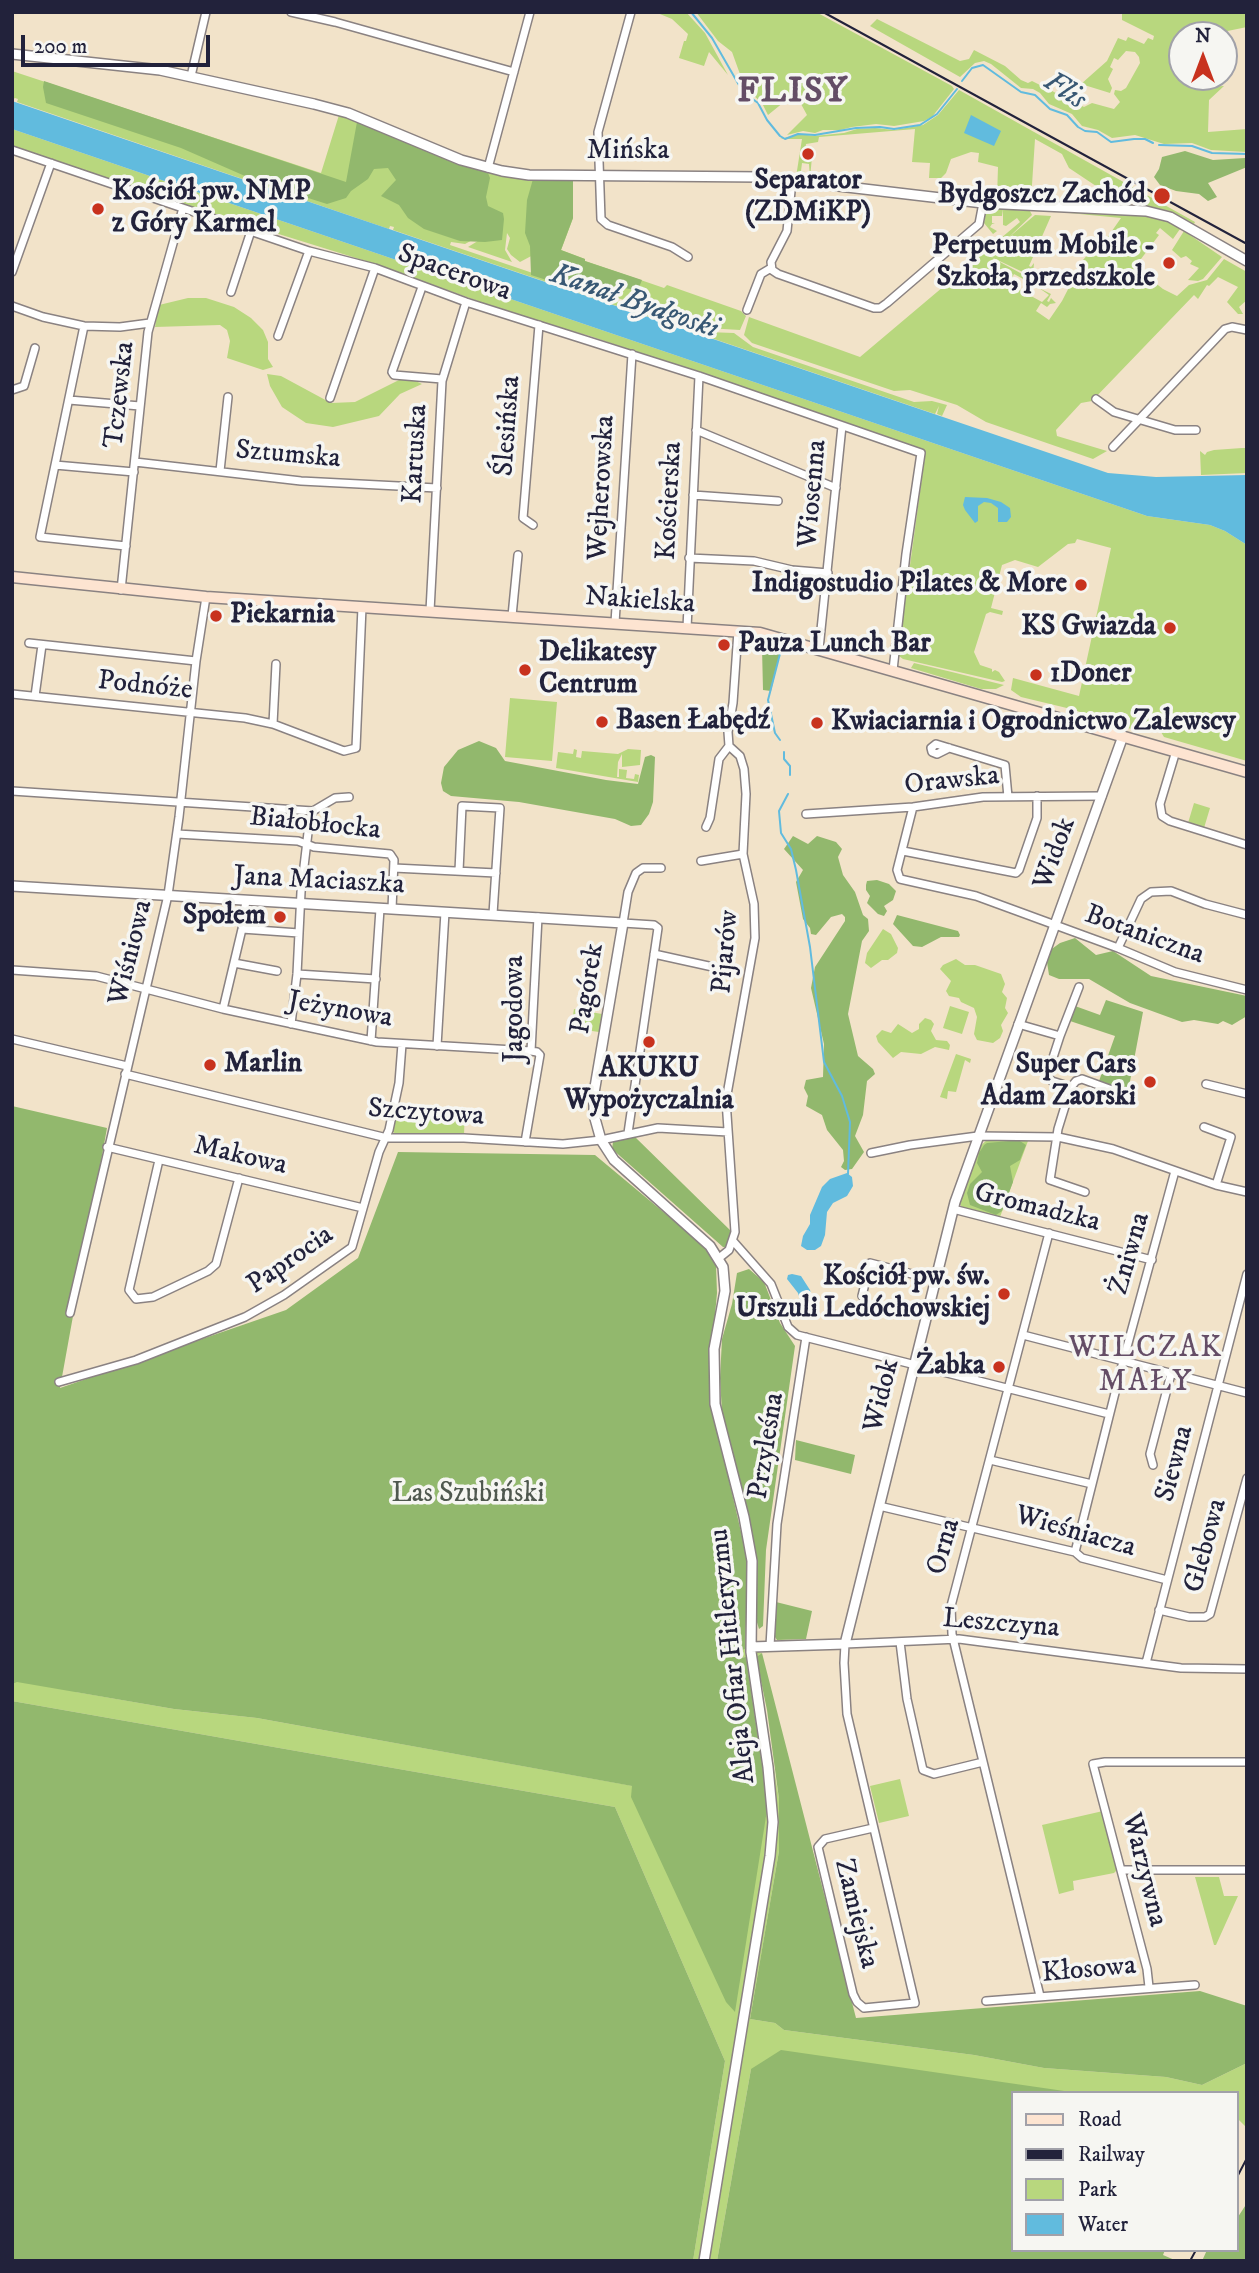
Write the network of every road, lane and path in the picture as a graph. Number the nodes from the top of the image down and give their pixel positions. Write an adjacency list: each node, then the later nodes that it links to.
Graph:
1 (206, 12): 7 (street)
2 (291, 12): 6 (street)
3 (530, 12): 6 (street)
4 (631, 12): 11 (street)
5 (12, 54): 7 (street, Mińska)
6 (514, 72): 10 (street)
7 (191, 76): 10 (street, Mińska)
8 (12, 150): 9 (street, Spacerowa)
9 (51, 163): 14 (street, Spacerowa); 21 (street)
10 (488, 168): 11 (street, Mińska)
11 (598, 175): 12 (street, Mińska); 17 (street)
12 (792, 181): 13 (street, Mińska); 20 (street)
13 (983, 203): 18 (street, Mińska); 20 (street)
14 (183, 208): 15 (street, Spacerowa); 27 (street, Tczewska)
15 (251, 231): 16 (street, Spacerowa); 23 (street)
16 (309, 251): 19 (street, Spacerowa); 31 (street)
17 (688, 257)
18 (1247, 261)
19 (375, 268): 22 (street, Spacerowa); 38 (street)
20 (771, 268): 26 (street)
21 (12, 272)
22 (422, 287): 24 (street, Spacerowa); 35 (street)
23 (230, 292)
24 (466, 302): 29 (street, Spacerowa); 35 (street, Kartuska)
25 (12, 306): 28 (street)
26 (747, 310)
27 (150, 323): 28 (street); 41 (street, Tczewska)
28 (85, 326): 40 (street)
29 (540, 326): 33 (street, Spacerowa); 55 (street, Ślesińska)
30 (1247, 330): 42 (street)
31 (278, 336)
32 (36, 348): 36 (street)
33 (632, 354): 34 (street, Spacerowa); 66 (street, Wejherowska)
34 (699, 376): 43 (street, Spacerowa); 44 (street, Kościerska)
35 (442, 379): 51 (street, Kartuska)
36 (12, 390)
37 (228, 397): 49 (street)
38 (330, 398)
39 (1096, 399): 42 (street)
40 (69, 400): 41 (street); 48 (street)
41 (140, 406): 47 (street, Tczewska)
42 (1140, 419): 45 (street); 46 (street)
43 (842, 426): 52 (street, Wiosenna); 74 (street, Spacerowa)
44 (696, 430): 52 (street); 53 (street, Kościerska)
45 (1196, 430)
46 (1113, 447)
47 (135, 462): 49 (street, Sztumska); 50 (street, Tczewska)
48 (55, 465): 50 (street); 56 (street)
49 (220, 471): 51 (street, Sztumska)
50 (134, 472): 56 (street, Tczewska)
51 (437, 488): 64 (street, Kartuska)
52 (836, 488): 59 (street, Wiosenna)
53 (693, 495): 54 (street); 58 (street, Kościerska)
54 (778, 501)
55 (533, 525)
56 (126, 546): 61 (street, Tczewska)
57 (518, 555): 65 (street)
58 (689, 558): 59 (street); 67 (street, Kościerska)
59 (828, 573): 71 (street, Wiosenna)
60 (12, 577): 61 (main road, Nakielska)
61 (121, 590): 62 (main road, Nakielska)
62 (206, 597): 63 (main road, Nakielska); 72 (street, Wiśniowa)
63 (362, 607): 64 (main road, Nakielska); 78 (street, Podnóże)
64 (430, 611): 65 (main road, Nakielska)
65 (512, 616): 66 (main road, Nakielska)
66 (615, 623): 67 (main road, Nakielska)
67 (687, 628): 68 (main road, Nakielska)
68 (738, 631): 71 (main road, Nakielska); 80 (street)
69 (29, 643): 70 (street)
70 (42, 645): 72 (street); 76 (street)
71 (820, 649): 74 (main road, Nakielska)
72 (196, 661): 77 (street, Wiśniowa)
73 (276, 664): 78 (street)
74 (894, 670): 79 (main road, Nakielska)
75 (12, 694): 76 (street, Podnóże)
76 (35, 696): 77 (street, Podnóże)
77 (191, 714): 78 (street, Podnóże); 89 (street, Wiśniowa)
78 (273, 724)
79 (1123, 736): 82 (main road, Nakielska); 86 (street, Widok)
80 (729, 746): 93 (street); 98 (street, Pijarów)
81 (949, 748): 88 (street)
82 (1176, 751): 83 (main road, Nakielska); 96 (street)
83 (1247, 772)
84 (12, 791): 89 (street)
85 (1037, 796): 86 (street, Orawska); 88 (street, Orawska); 97 (street)
86 (1102, 796): 115 (street, Widok)
87 (348, 797): 91 (street)
88 (1008, 797): 90 (street, Orawska)
89 (181, 802): 91 (street); 94 (street, Wiśniowa)
90 (913, 807): 92 (street, Orawska); 97 (street, Botaniczna)
91 (313, 811): 95 (street)
92 (806, 814)
93 (706, 827)
94 (177, 834): 95 (street, Białobłocka); 105 (street, Wiśniowa)
95 (306, 843): 100 (street, Białobłocka); 107 (street)
96 (1247, 845)
97 (903, 851): 115 (street, Botaniczna)
98 (743, 854): 99 (street); 145 (street, Pijarów)
99 (701, 861)
100 (394, 868): 102 (street); 109 (street, Białobłocka)
101 (661, 868): 114 (street, Pagórek)
102 (459, 871): 103 (street); 103 (street)
103 (496, 873): 111 (street)
104 (12, 886): 105 (street, Jana Maciaszka)
105 (168, 895): 106 (street, Jana Maciaszka); 127 (street, Wiśniowa)
106 (246, 900): 107 (street, Jana Maciaszka); 116 (street)
107 (301, 904): 108 (street, Jana Maciaszka); 117 (street)
108 (380, 909): 109 (street, Jana Maciaszka); 125 (street)
109 (392, 909): 110 (street, Jana Maciaszka)
110 (445, 912): 111 (street, Jana Maciaszka); 136 (street)
111 (493, 914): 113 (street, Jana Maciaszka)
112 (1247, 915): 118 (street)
113 (538, 917): 114 (street, Jana Maciaszka); 137 (street, Jagodowa)
114 (623, 923): 119 (street); 150 (street, Pagórek)
115 (1055, 925): 118 (street, Botaniczna); 131 (street, Widok)
116 (242, 929): 117 (street); 120 (street)
117 (299, 933): 124 (street)
118 (1118, 948): 128 (street, Botaniczna)
119 (654, 954): 121 (street); 146 (street)
120 (234, 963): 123 (street); 129 (street)
121 (722, 969)
122 (12, 970): 127 (street, Jeżynowa)
123 (277, 971)
124 (297, 974): 125 (street); 130 (street)
125 (376, 979): 134 (street)
126 (1079, 987): 132 (street)
127 (145, 988): 129 (street, Jeżynowa); 138 (street, Wiśniowa)
128 (1247, 990)
129 (223, 1009): 130 (street, Jeżynowa)
130 (290, 1024): 134 (street, Jeżynowa)
131 (1018, 1024): 132 (street); 147 (street, Widok)
132 (1060, 1036): 141 (street)
133 (12, 1039): 138 (street)
134 (371, 1041): 135 (street, Jeżynowa)
135 (402, 1044): 136 (street, Jeżynowa); 149 (street, Paprocia)
136 (437, 1046): 137 (street, Jeżynowa)
137 (531, 1051): 151 (street, Jagodowa)
138 (127, 1066): 139 (street, Wiśniowa)
139 (125, 1074): 149 (street, Szczytowa); 152 (street, Wiśniowa)
140 (1206, 1084): 143 (street)
141 (1071, 1087): 142 (street); 148 (street)
142 (1124, 1094)
143 (1247, 1094)
144 (1204, 1127): 157 (street)
145 (728, 1132): 146 (street, Szczytowa); 163 (street, Pijarów)
146 (628, 1133): 150 (street, Szczytowa)
147 (978, 1136): 148 (street); 153 (street); 161 (street, Widok)
148 (1058, 1137): 155 (street); 158 (street)
149 (387, 1138): 151 (street, Szczytowa); 160 (street, Paprocia)
150 (601, 1140): 151 (street, Szczytowa); 164 (street)
151 (524, 1142)
152 (107, 1147): 154 (street, Makowa); 169 (street, Wiśniowa)
153 (871, 1153)
154 (159, 1160): 156 (street, Makowa); 156 (street)
155 (1175, 1171): 157 (street); 165 (street, Żniwna)
156 (239, 1178): 160 (street, Makowa)
157 (1216, 1185): 159 (street)
158 (1085, 1192)
159 (1247, 1192)
160 (363, 1208): 175 (street, Paprocia)
161 (953, 1209): 162 (street, Gromadzka); 167 (street, Widok)
162 (1049, 1233): 165 (street, Gromadzka); 170 (street, Orna)
163 (733, 1241): 164 (street); 171 (street)
164 (719, 1258): 193 (street, Aleja Ofiar Hitleryzmu)
165 (1152, 1260): 172 (street, Żniwna)
166 (1247, 1274): 176 (street, Siewna)
167 (935, 1280): 168 (street); 173 (street, Widok)
168 (862, 1296)
169 (70, 1313)
170 (1023, 1335): 172 (street); 177 (street, Orna)
171 (806, 1337): 173 (street); 192 (street, Przyleśna)
172 (1124, 1361): 174 (street); 179 (street, Żniwna)
173 (914, 1364): 177 (street); 184 (street, Widok)
174 (1171, 1374): 176 (street); 181 (street)
175 (59, 1382)
176 (1218, 1386): 178 (street); 187 (street, Siewna)
177 (1008, 1388): 179 (street); 180 (street, Orna)
178 (1247, 1393)
179 (1109, 1414): 183 (street, Żniwna)
180 (990, 1460): 183 (street); 185 (street, Orna)
181 (1153, 1465)
182 (1247, 1478): 188 (street, Glebowa)
183 (1093, 1484): 186 (street, Żniwna)
184 (880, 1506): 185 (street, Wieśniacza); 191 (street, Widok)
185 (972, 1526): 186 (street, Wieśniacza); 189 (street, Orna)
186 (1075, 1552): 187 (street, Wieśniacza)
187 (1167, 1580): 188 (street, Siewna)
188 (1159, 1610): 194 (street, Siewna)
189 (954, 1639): 190 (street, Leszczyna); 194 (street, Leszczyna); 196 (street, Orna)
190 (900, 1642): 191 (street, Leszczyna); 196 (street)
191 (845, 1644): 192 (street, Leszczyna); 198 (street, Widok)
192 (770, 1646): 193 (street, Leszczyna)
193 (751, 1647): 206 (street, Aleja Ofiar Hitleryzmu)
194 (1146, 1663): 195 (street, Leszczyna)
195 (1247, 1669)
196 (983, 1762): 203 (street, Orna)
197 (1247, 1762): 199 (street, Warzywna)
198 (873, 1828): 205 (street, Zamiejska); 205 (street, Widok)
199 (1121, 1870): 200 (street); 202 (street, Warzywna)
200 (1247, 1870)
201 (1195, 1985): 202 (street, Kłosowa)
202 (1149, 1987): 203 (street, Kłosowa)
203 (1040, 1996): 204 (street, Kłosowa)
204 (986, 2001)
205 (862, 2007)
206 (704, 2261)

